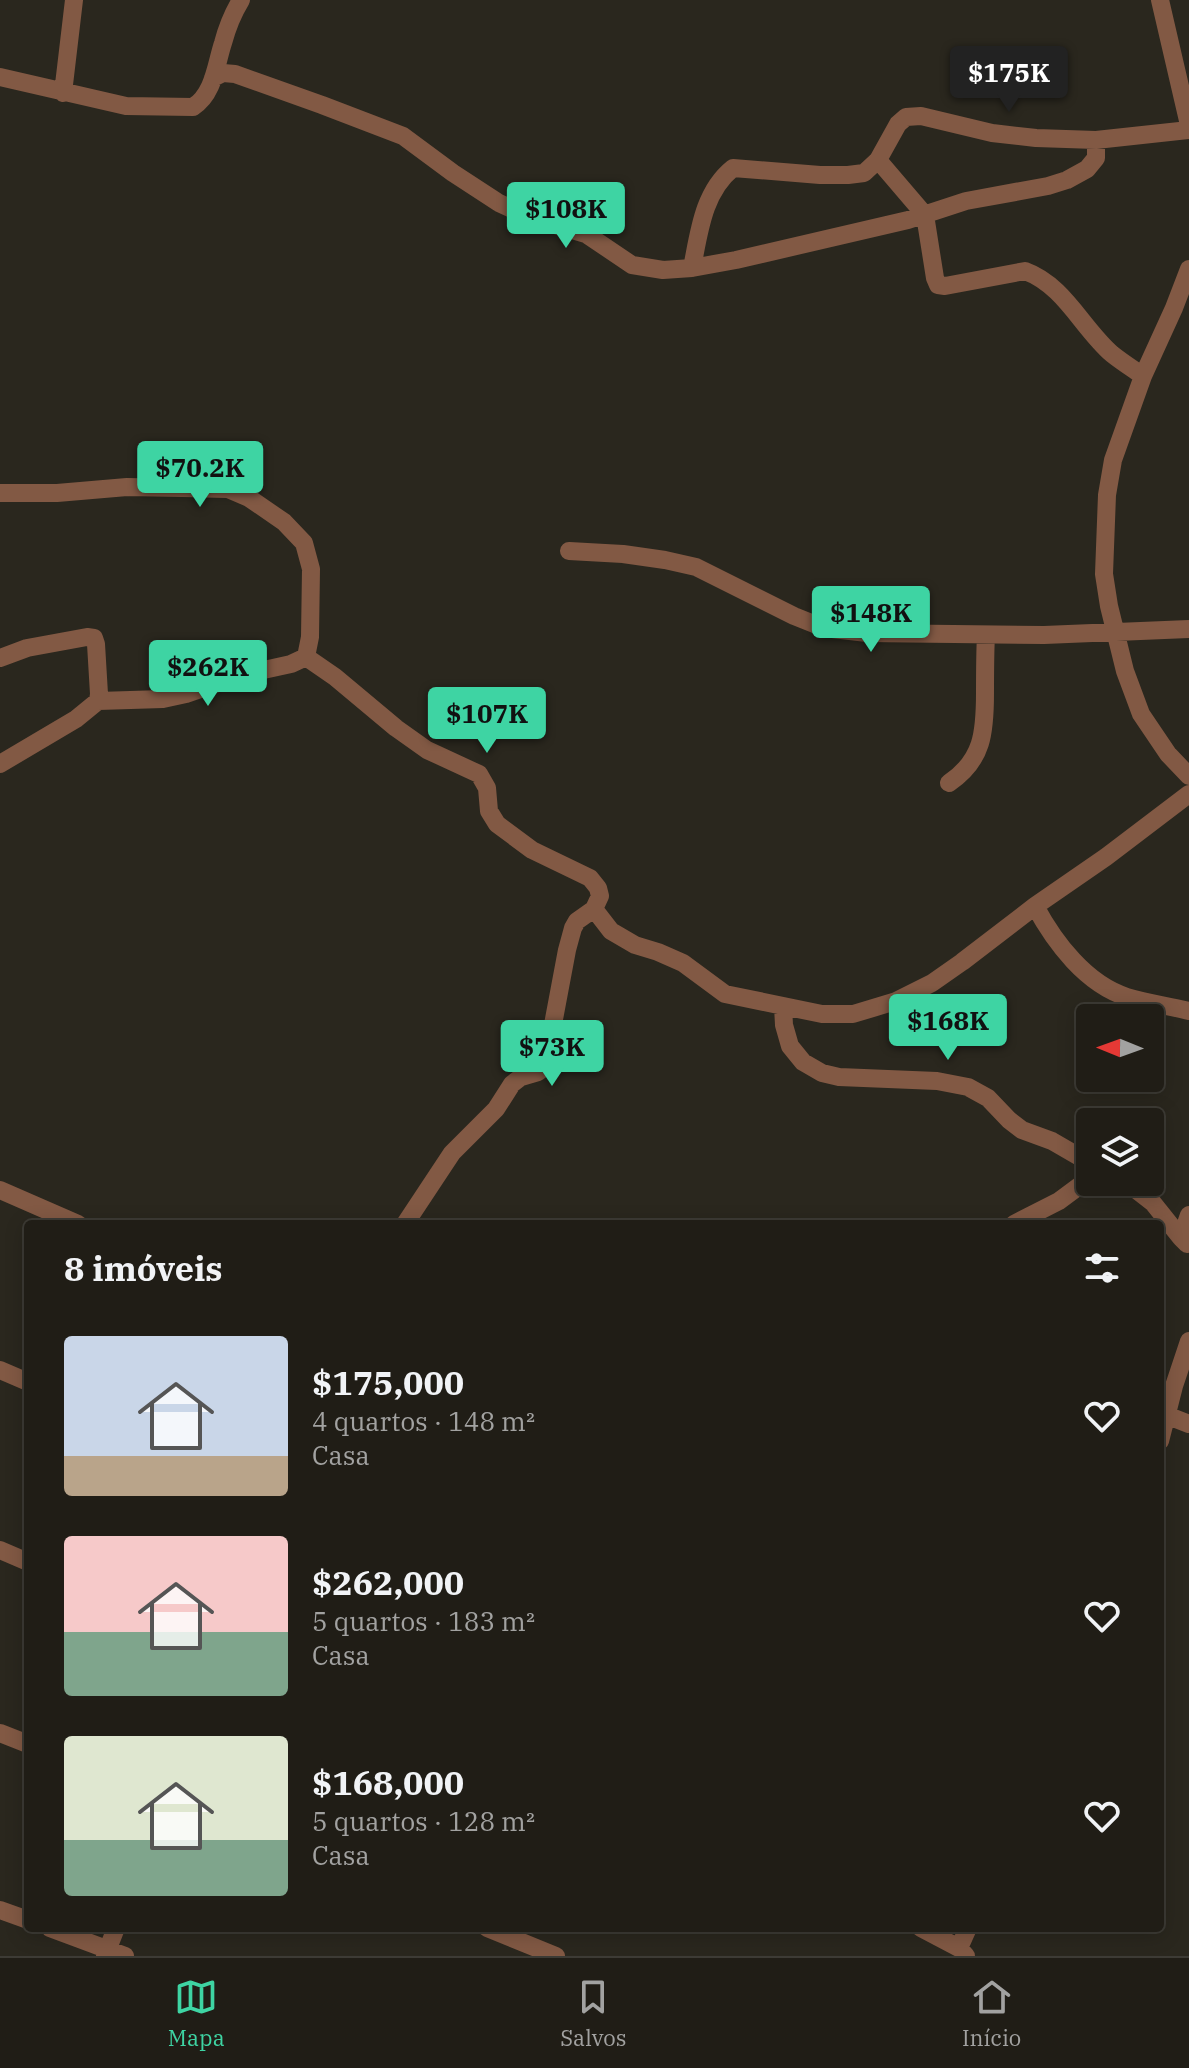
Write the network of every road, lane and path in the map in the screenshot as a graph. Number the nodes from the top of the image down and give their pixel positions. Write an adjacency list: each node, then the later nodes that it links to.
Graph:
1 (74, 0): 6 (street)
2 (241, 0): 5 (street)
3 (1160, 0): 7 (street)
4 (0, 77): 6 (street)
5 (213, 78): 6 (street); 11 (street)
6 (63, 93)
7 (1189, 128): 8 (street)
8 (1096, 140): 9 (street); 10 (street)
9 (878, 160): 10 (street); 11 (street)
10 (925, 215): 11 (street); 13 (street)
11 (692, 268)
12 (1189, 269): 13 (street)
13 (1143, 376): 17 (street)
14 (0, 493): 19 (street)
15 (569, 551): 18 (street)
16 (1189, 629): 17 (street)
17 (1115, 631): 18 (street); 23 (street)
18 (986, 635): 24 (street)
19 (306, 657): 21 (street); 27 (street)
20 (0, 658): 21 (street)
21 (98, 701): 22 (street)
22 (0, 764)
23 (1189, 776)
24 (949, 783)
25 (1189, 794): 26 (street)
26 (1035, 906): 28 (street); 29 (street)
27 (594, 909): 28 (street); 36 (street)
28 (783, 1006): 30 (street)
29 (1189, 1011)
30 (1076, 1155)
31 (1076, 1188): 37 (street)
32 (0, 1190): 35 (street)
33 (1144, 1196): 38 (street)
34 (1189, 1215): 38 (street)
35 (69, 1220)
36 (408, 1220)
37 (1022, 1220)
38 (1185, 1242)
39 (1189, 1341): 42 (street)
40 (0, 1370): 41 (street)
41 (24, 1380)
42 (1166, 1415): 43 (street); 44 (street)
43 (1164, 1424)
44 (1189, 1424)
45 (0, 1550): 46 (street)
46 (24, 1560)
47 (0, 1733): 48 (street)
48 (24, 1742)
49 (0, 1910): 50 (street)
50 (24, 1919)
51 (60, 1932): 59 (street)
52 (116, 1932): 59 (street)
53 (494, 1932): 57 (street)
54 (537, 1932): 57 (street)
55 (928, 1932): 58 (street)
56 (967, 1932): 58 (street)
57 (530, 1951): 60 (street)
58 (963, 1952)
59 (113, 1954)
60 (556, 1956)

